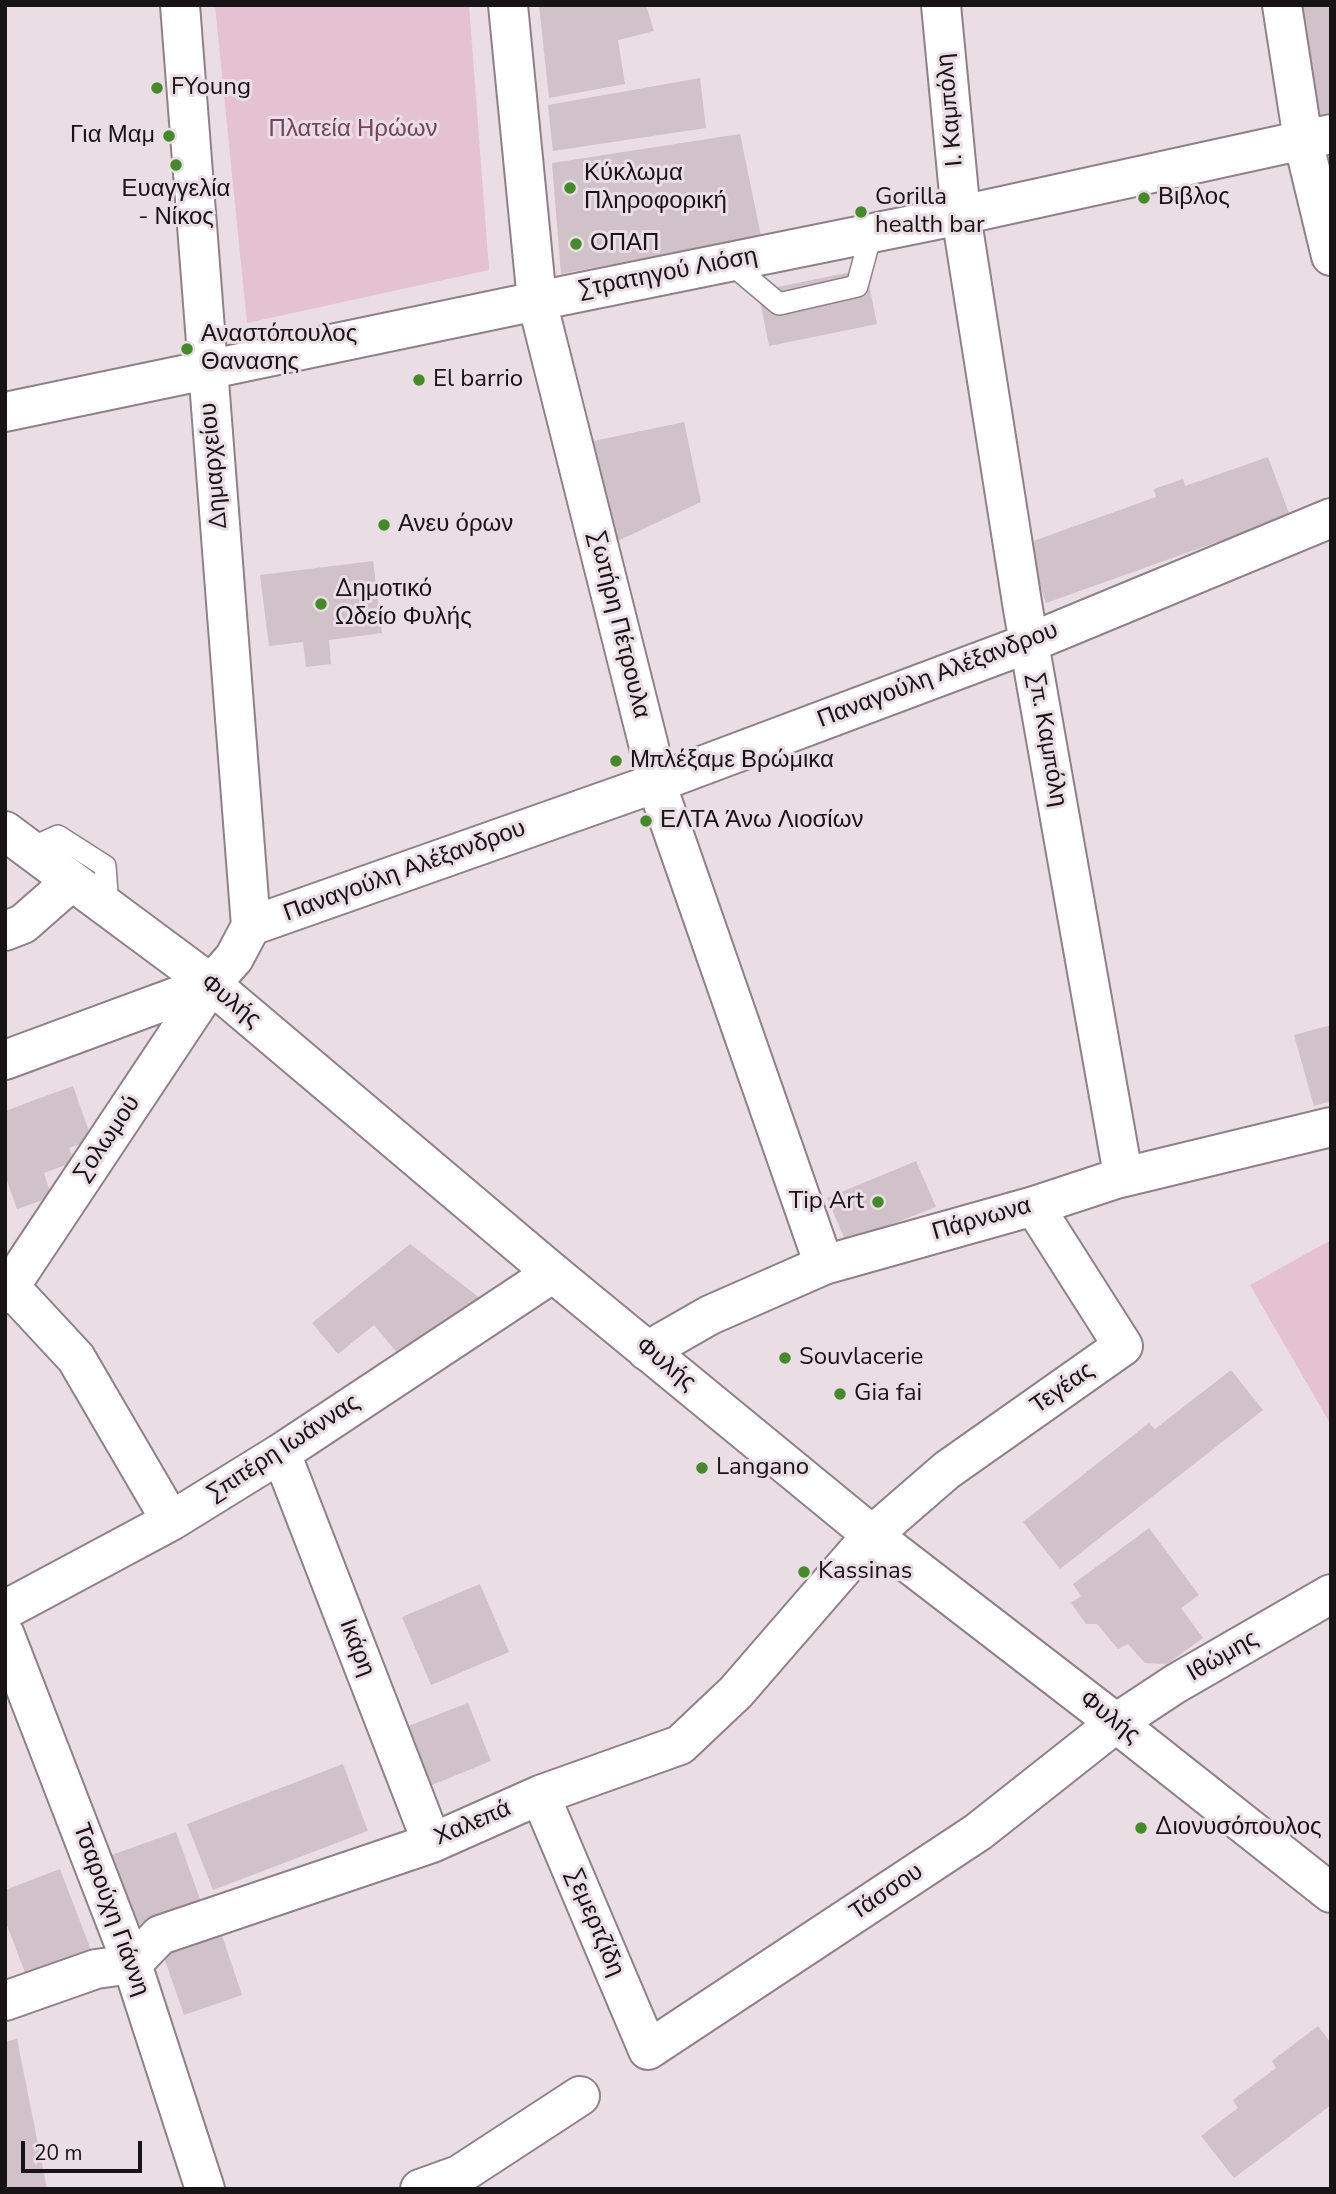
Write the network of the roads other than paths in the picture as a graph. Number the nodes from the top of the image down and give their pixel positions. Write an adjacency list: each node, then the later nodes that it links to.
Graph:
1 (180, 5): 11 (street, Δημαρχείου)
2 (508, 5): 10 (street, Σωτήρη Πέτρουλα)
3 (941, 5): 6 (street, Ι. Καμπόλη)
4 (1282, 5): 5 (street)
5 (1317, 137): 6 (street, Στρατηγού Λιόση); 8 (street)
6 (961, 215): 7 (street, Στρατηγού Λιόση); 14 (street, Σπ. Καμπόλη)
7 (871, 234): 9 (street, Στρατηγού Λιόση); 9 (lane)
8 (1331, 256)
9 (729, 262): 10 (street, Στρατηγού Λιόση)
10 (537, 300): 11 (street, Στρατηγού Λιόση); 15 (street, Σωτήρη Πέτρουλα)
11 (207, 369): 12 (street, Στρατηγού Λιόση); 19 (street, Δημαρχείου)
12 (5, 412)
13 (1331, 518): 14 (street, Παναγούλη Αλέξανδρου)
14 (1029, 643): 15 (street, Παναγούλη Αλέξανδρου); 24 (street, Σπ. Καμπόλη)
15 (656, 783): 19 (street, Παναγούλη Αλέξανδρου); 26 (street, Σωτήρη Πέτρουλα)
16 (17, 840): 17 (street, Φυλής); 18 (lane)
17 (72, 881): 18 (street, Φυλής); 20 (street)
18 (108, 907): 21 (street, Φυλής)
19 (251, 926): 21 (street, Παναγούλη Αλέξανδρου)
20 (5, 930)
21 (211, 985): 22 (street); 27 (street, Φυλής); 28 (street, Σολωμού)
22 (5, 1060)
23 (1328, 1132): 24 (street, Πάρνωνα)
24 (1116, 1179): 25 (street, Πάρνωνα)
25 (1034, 1206): 26 (street, Πάρνωνα); 32 (street, Τεγέας)
26 (824, 1265): 29 (street, Πάρνωνα)
27 (553, 1272): 29 (street, Φυλής); 30 (street, Σπιτέρη Ιωάννας)
28 (8, 1291): 31 (street)
29 (647, 1351): 32 (street, Φυλής)
30 (281, 1453): 31 (street, Σπιτέρη Ιωάννας); 38 (street, Ικάρη)
31 (171, 1521): 34 (street, Σπιτέρη Ιωάννας)
32 (872, 1535): 36 (street, Φυλής); 37 (street, Χαλεπά)
33 (1331, 1594): 36 (street, Ιθώμης)
34 (5, 1610)
35 (5, 1635): 40 (street, Τσαρούχη Γιάννη)
36 (1116, 1723): 39 (street, Φυλής); 42 (street, Τάσσου)
37 (540, 1795): 38 (street, Χαλεπά); 42 (street, Σεμερτζίδη)
38 (432, 1843): 40 (street, Χαλεπά)
39 (1331, 1894)
40 (132, 1964): 41 (street); 44 (street, Τσαρούχη Γιάννη)
41 (5, 2001)
42 (648, 2050)
43 (580, 2096): 45 (street)
44 (205, 2189)
45 (420, 2189)

